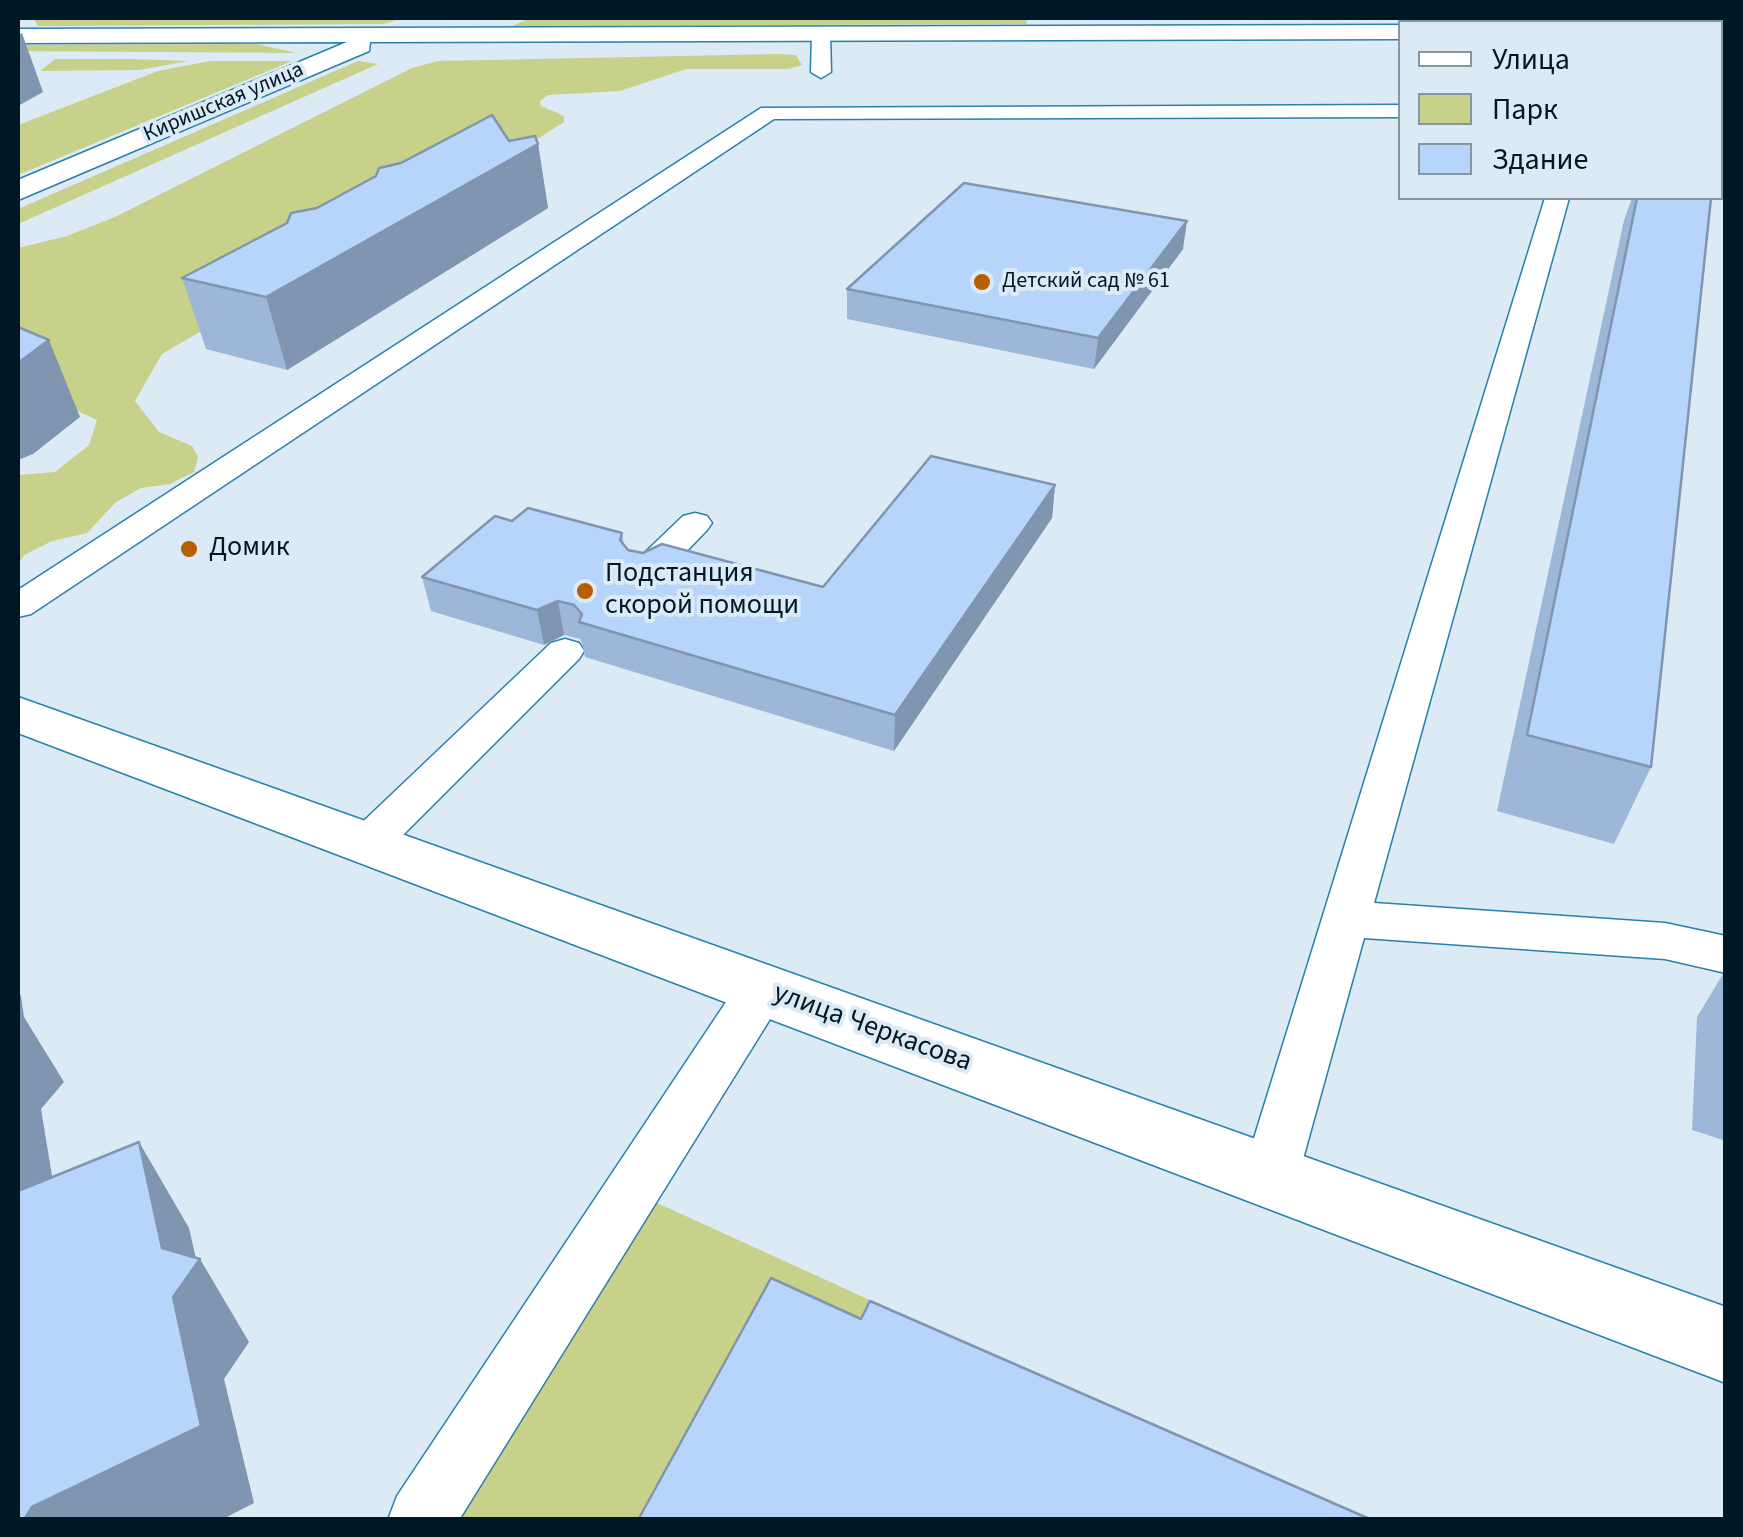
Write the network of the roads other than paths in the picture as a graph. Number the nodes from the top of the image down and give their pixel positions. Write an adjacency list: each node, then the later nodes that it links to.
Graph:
1 (432, 18): 5 (street, Киришская улица)
2 (1398, 32): 4 (street)
3 (18, 34): 5 (street)
4 (821, 34): 5 (street); 6 (lane)
5 (390, 35): 8 (street, Киришская улица)
6 (821, 92): 7 (lane); 12 (lane)
7 (1398, 111)
8 (18, 191)
9 (1556, 200): 16 (lane)
10 (695, 523): 11 (lane)
11 (646, 572)
12 (18, 606)
13 (565, 651): 15 (lane)
14 (18, 714): 15 (street, улица Черкасова)
15 (368, 844): 18 (street, улица Черкасова)
16 (1344, 918): 17 (lane); 19 (lane)
17 (1726, 955)
18 (762, 989): 19 (street, улица Черкасова); 21 (lane)
19 (1270, 1177): 20 (street, улица Черкасова)
20 (1726, 1346)
21 (421, 1520)

